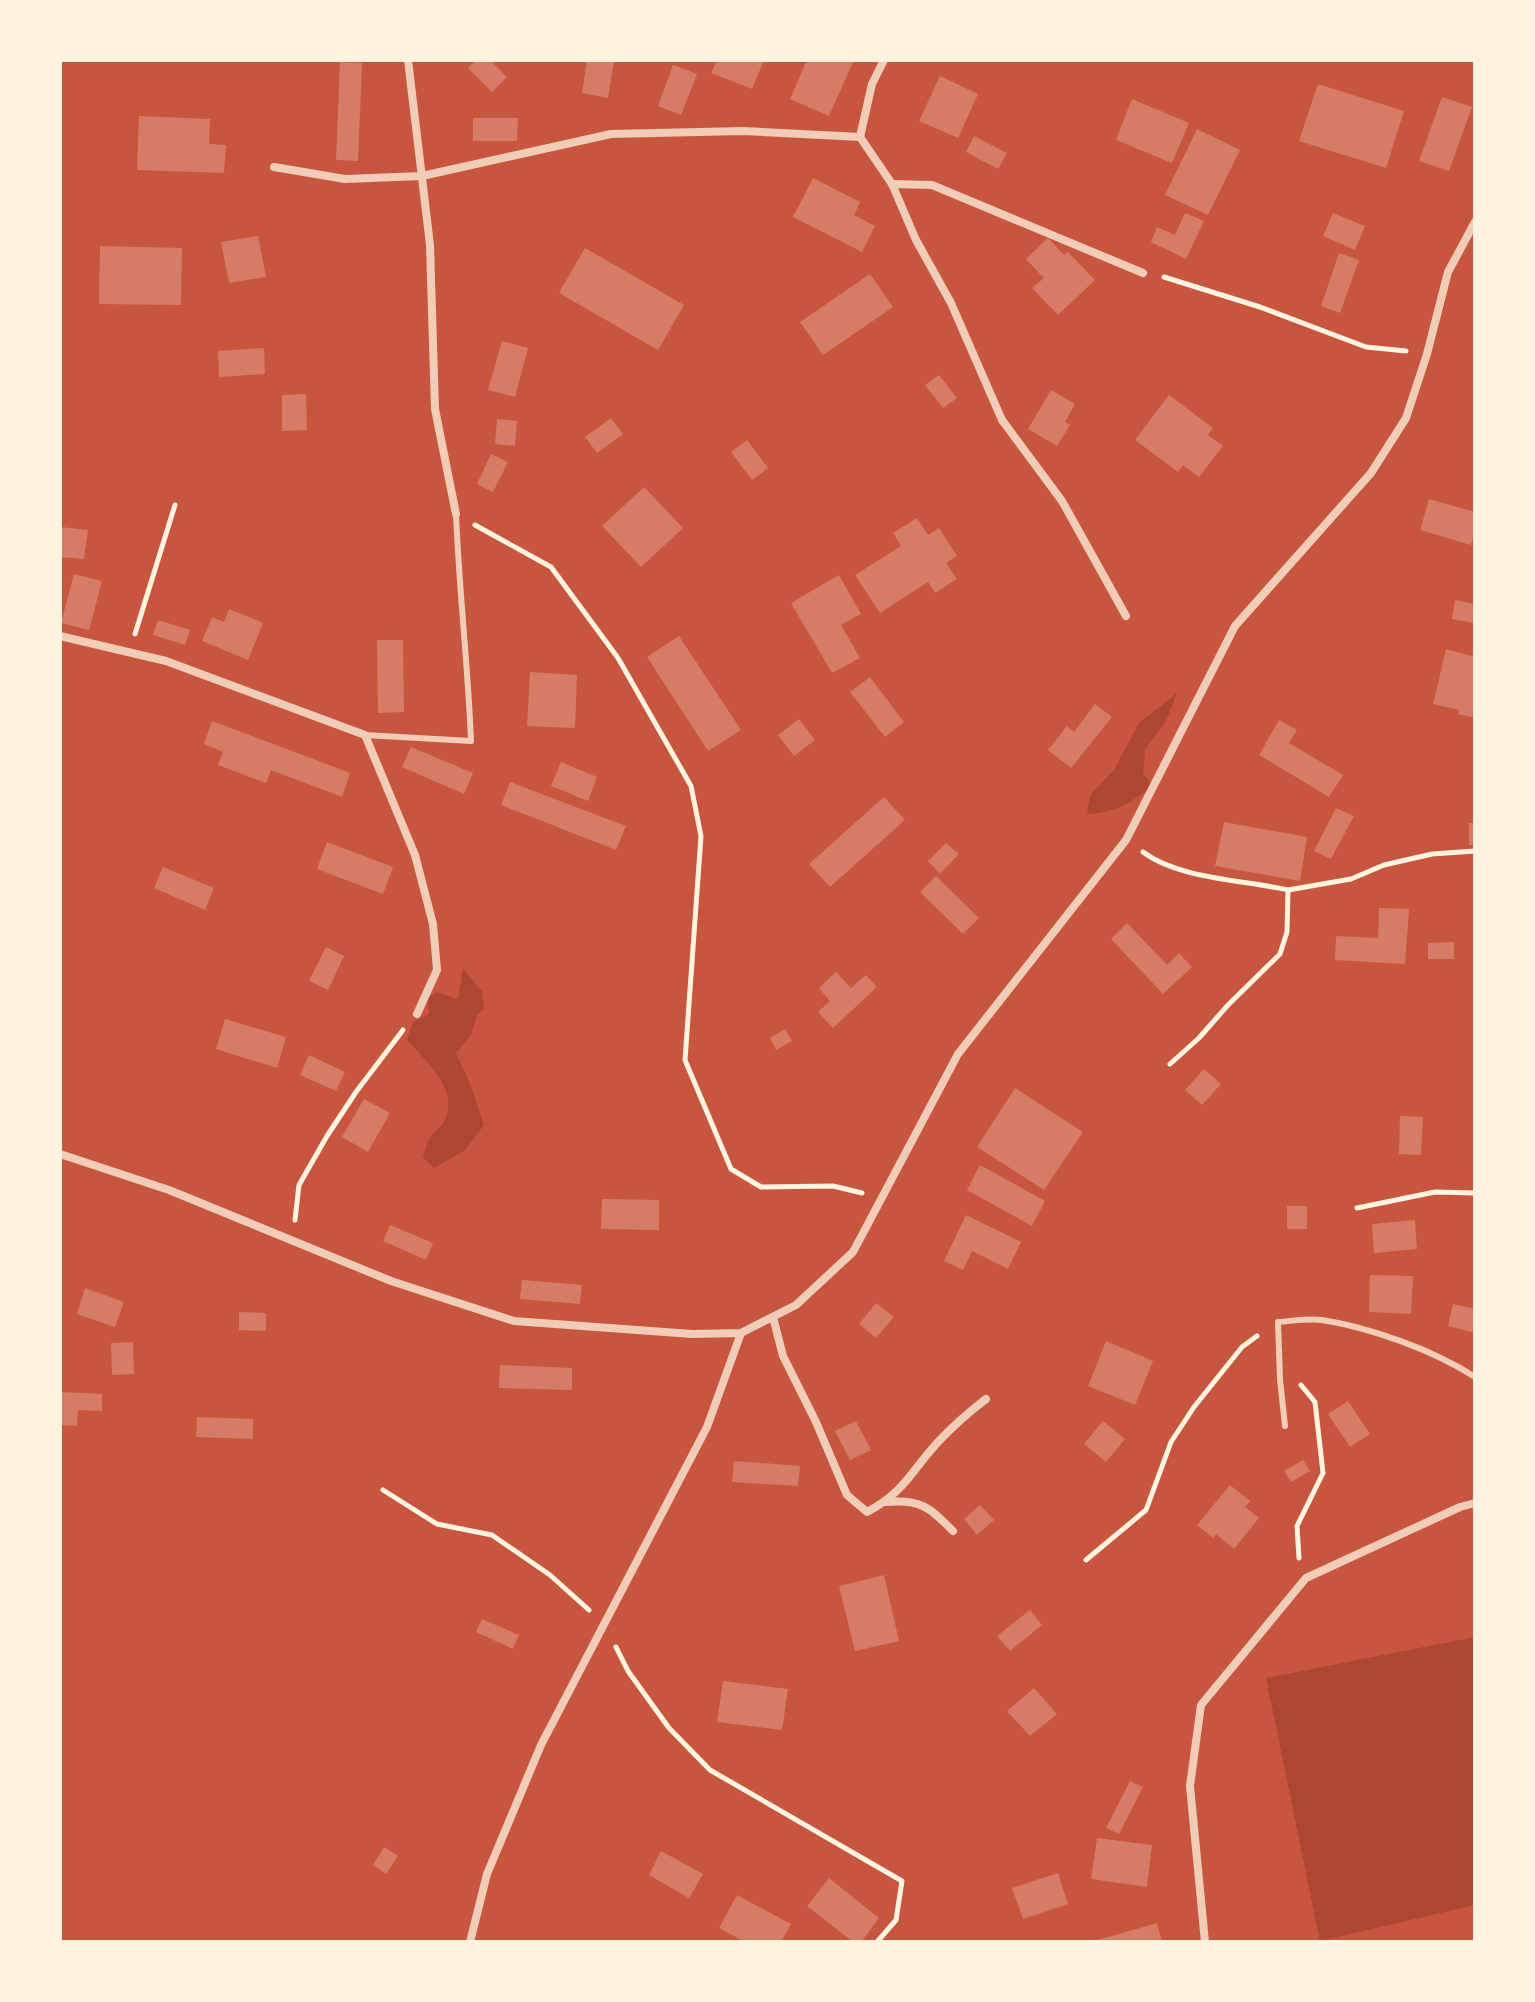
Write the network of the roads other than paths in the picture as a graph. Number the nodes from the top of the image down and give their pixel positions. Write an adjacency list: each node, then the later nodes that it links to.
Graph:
1 (408, 60): 5 (street)
2 (884, 60): 3 (street)
3 (860, 137): 5 (street); 6 (street)
4 (274, 167): 5 (street)
5 (422, 176): 9 (street)
6 (892, 184): 8 (street); 10 (street)
7 (1475, 222): 15 (street)
8 (1143, 273)
9 (456, 514): 12 (lane)
10 (1126, 616)
11 (60, 636): 12 (street)
12 (365, 735): 13 (street)
13 (417, 1014)
14 (60, 1154): 16 (street)
15 (773, 1317): 16 (street); 20 (street)
16 (741, 1333): 23 (street)
17 (1475, 1377): 19 (lane)
18 (986, 1399): 20 (street)
19 (1285, 1426)
20 (885, 1502): 22 (street)
21 (1475, 1503): 24 (street)
22 (953, 1531)
23 (470, 1942)
24 (1205, 1942)

